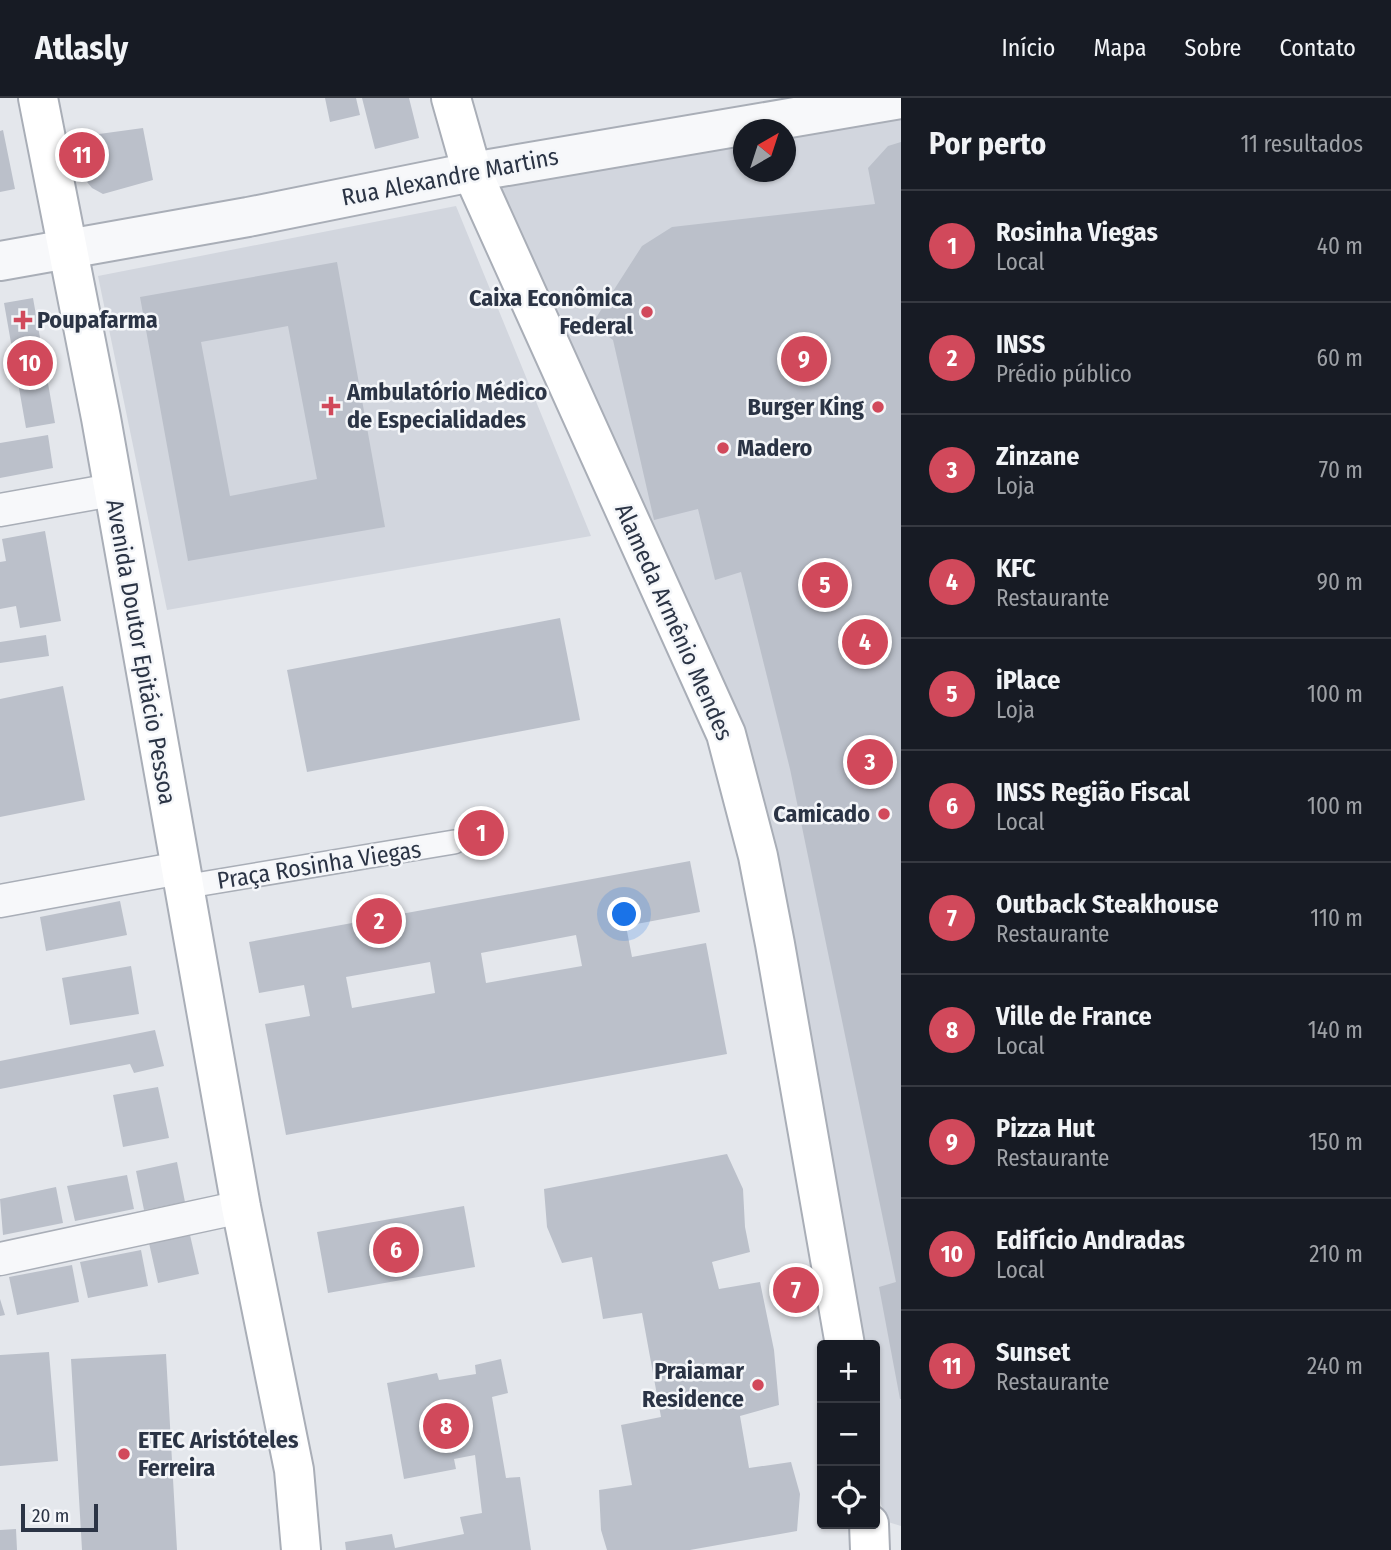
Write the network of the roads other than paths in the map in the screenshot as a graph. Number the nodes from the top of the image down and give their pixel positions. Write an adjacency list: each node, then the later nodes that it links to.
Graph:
1 (38, 98): 5 (main road, Avenida Doutor Epitácio Pessoa)
2 (451, 98): 4 (main road, Alameda Armênio Mendes)
3 (901, 99): 4 (street, Rua Alexandre Martins)
4 (472, 172): 5 (street, Rua Alexandre Martins); 14 (main road, Alameda Armênio Mendes)
5 (66, 247): 6 (street, Rua Alexandre Martins); 7 (main road, Avenida Doutor Epitácio Pessoa)
6 (0, 261)
7 (112, 490): 8 (street); 10 (main road, Avenida Doutor Epitácio Pessoa)
8 (0, 510)
9 (454, 842): 10 (street, Praça Rosinha Viegas)
10 (182, 877): 11 (street); 12 (main road, Avenida Doutor Epitácio Pessoa)
11 (0, 901)
12 (241, 1207): 13 (street); 16 (main road, Avenida Doutor Epitácio Pessoa)
13 (0, 1259)
14 (844, 1340)
15 (869, 1529): 17 (main road)
16 (301, 1550)
17 (870, 1550)

